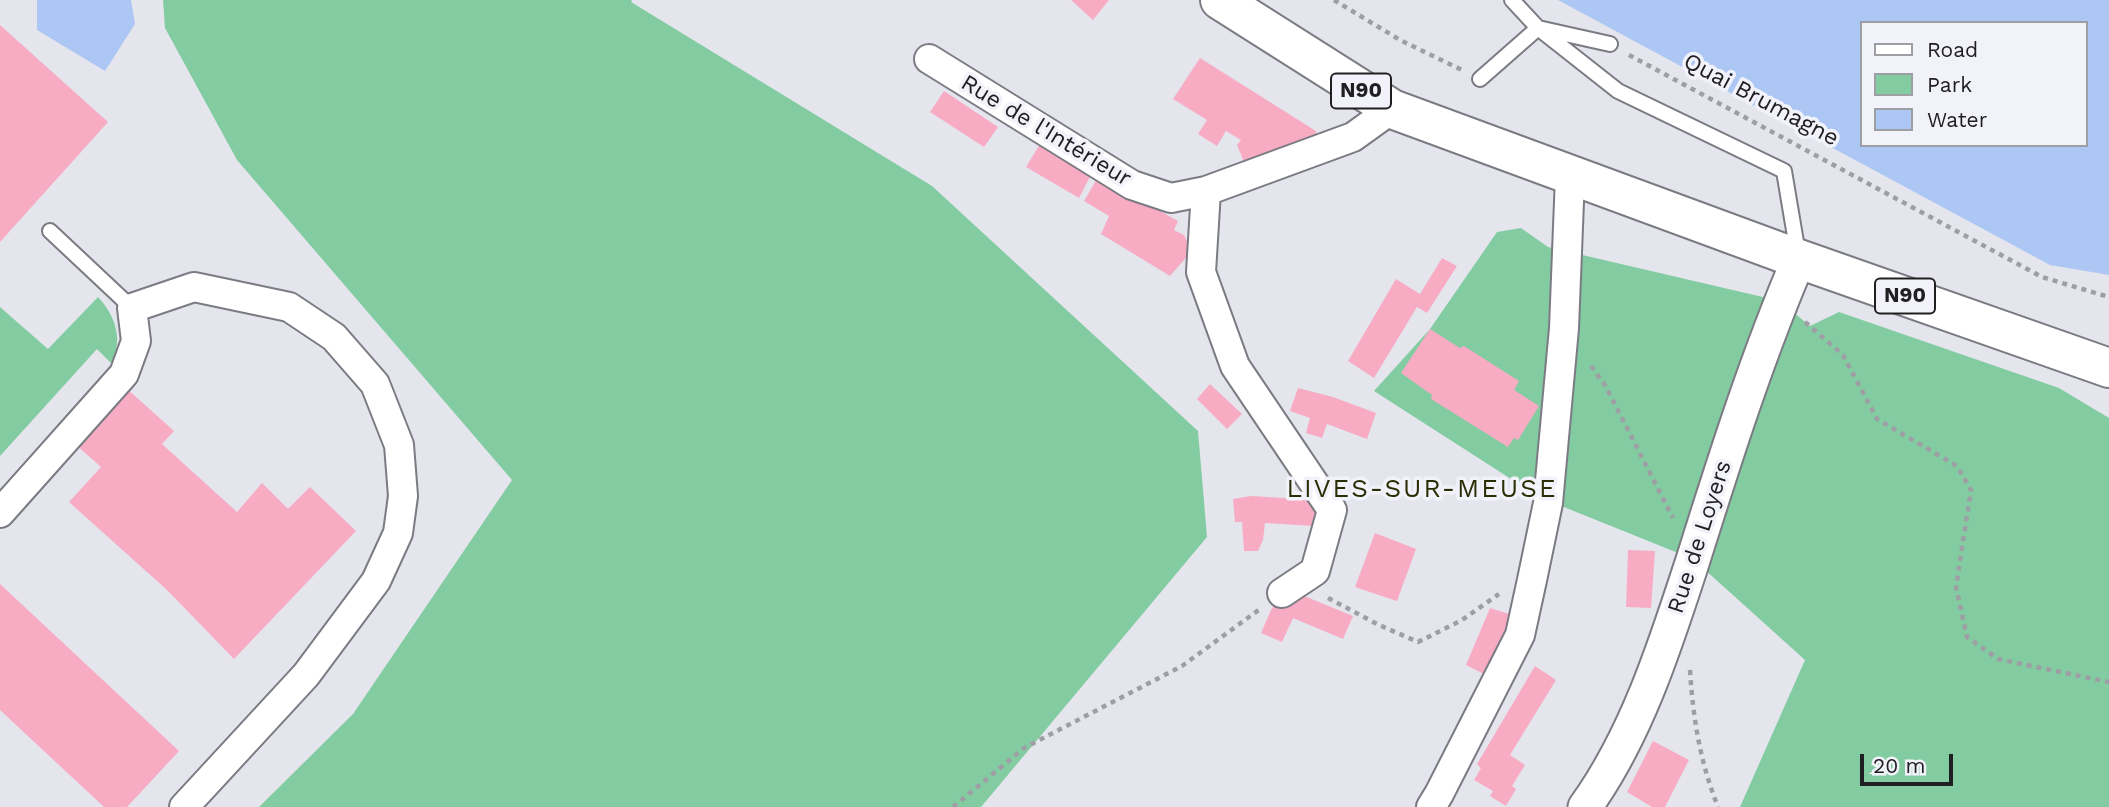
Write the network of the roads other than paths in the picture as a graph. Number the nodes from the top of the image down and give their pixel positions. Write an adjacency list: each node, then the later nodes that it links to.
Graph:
1 (1220, 0): 7 (main road, N90)
2 (1512, 0): 3 (lane)
3 (1538, 29): 4 (lane); 6 (lane); 11 (lane)
4 (1610, 44)
5 (929, 59): 9 (street, Rue de l'Intérieur)
6 (1480, 79)
7 (1392, 109): 8 (main road, N90); 9 (street, Rue de l'Intérieur)
8 (1570, 176): 11 (main road, N90); 17 (street)
9 (1206, 191): 15 (street)
10 (50, 231): 12 (lane)
11 (1798, 259): 13 (main road, N90); 18 (street, Rue de Loyers)
12 (132, 308): 14 (street); 16 (street)
13 (2109, 368)
14 (0, 513)
15 (1291, 588)
16 (184, 807)
17 (1431, 807)
18 (1586, 807)

